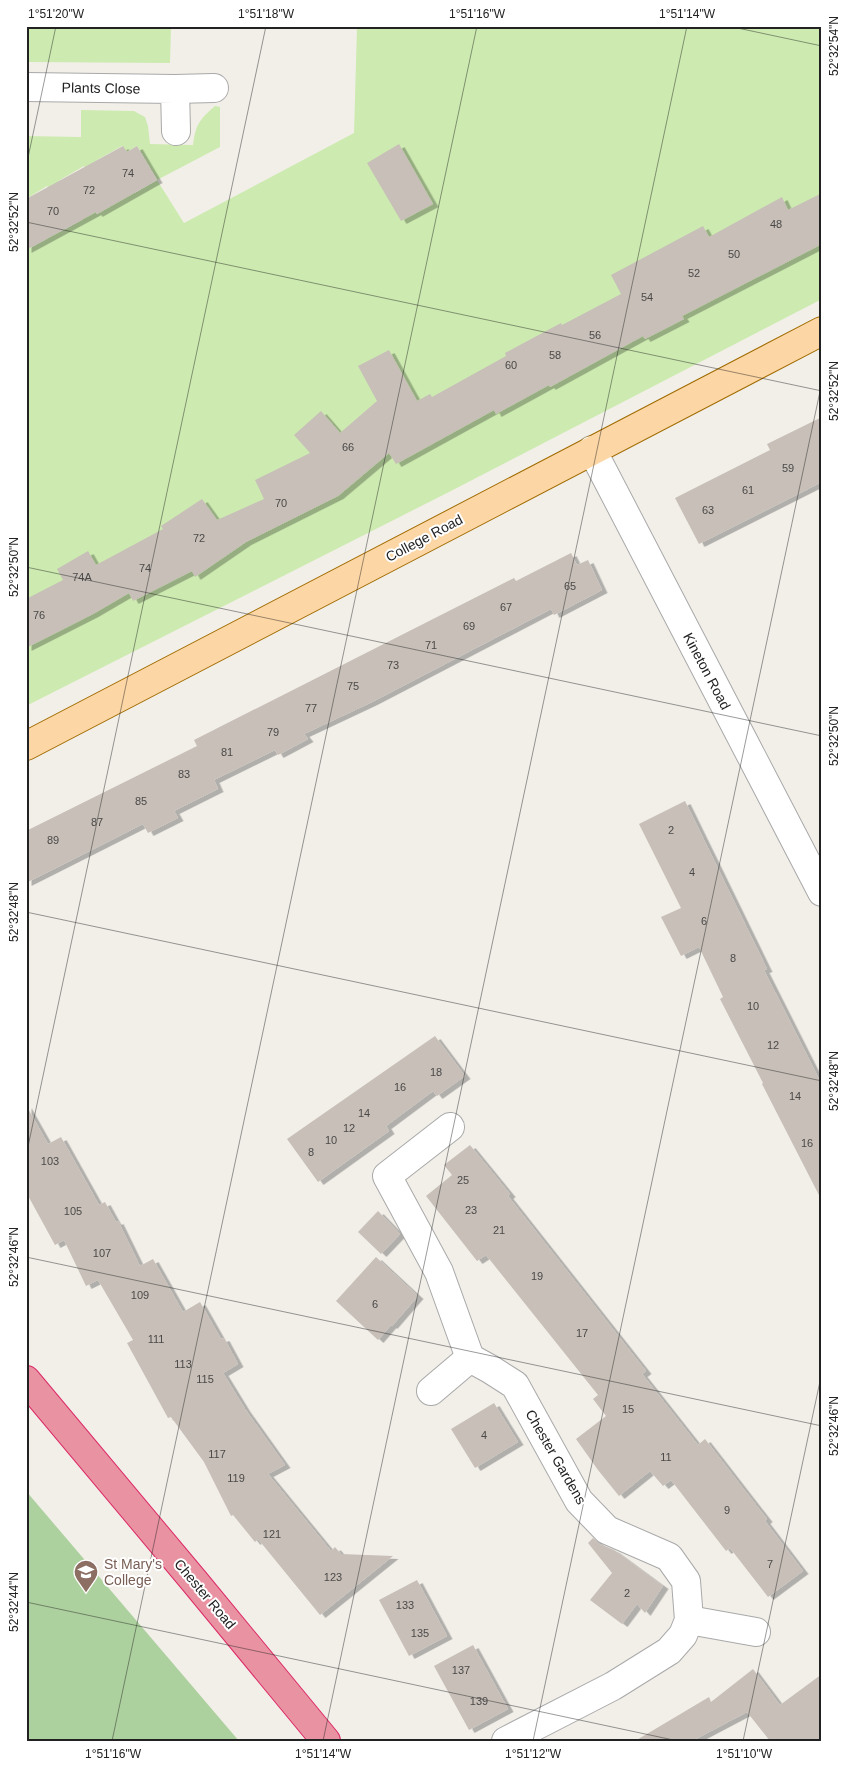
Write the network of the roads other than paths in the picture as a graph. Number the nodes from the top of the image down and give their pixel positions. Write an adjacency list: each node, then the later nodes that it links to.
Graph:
1 (26, 87): 3 (street, Plants Close)
2 (214, 88): 3 (street, Plants Close)
3 (175, 89): 4 (street)
4 (176, 131)
5 (822, 331): 6 (main road, College Road)
6 (592, 450): 7 (main road, College Road); 8 (street, Kineton Road)
7 (26, 746)
8 (822, 892)
9 (450, 1127): 10 (street)
10 (470, 1358): 12 (street); 13 (street, Chester Gardens)
11 (26, 1380): 15 (highway, Chester Road)
12 (431, 1391)
13 (689, 1620): 14 (street); 16 (street)
14 (756, 1632)
15 (326, 1741)
16 (506, 1741)

